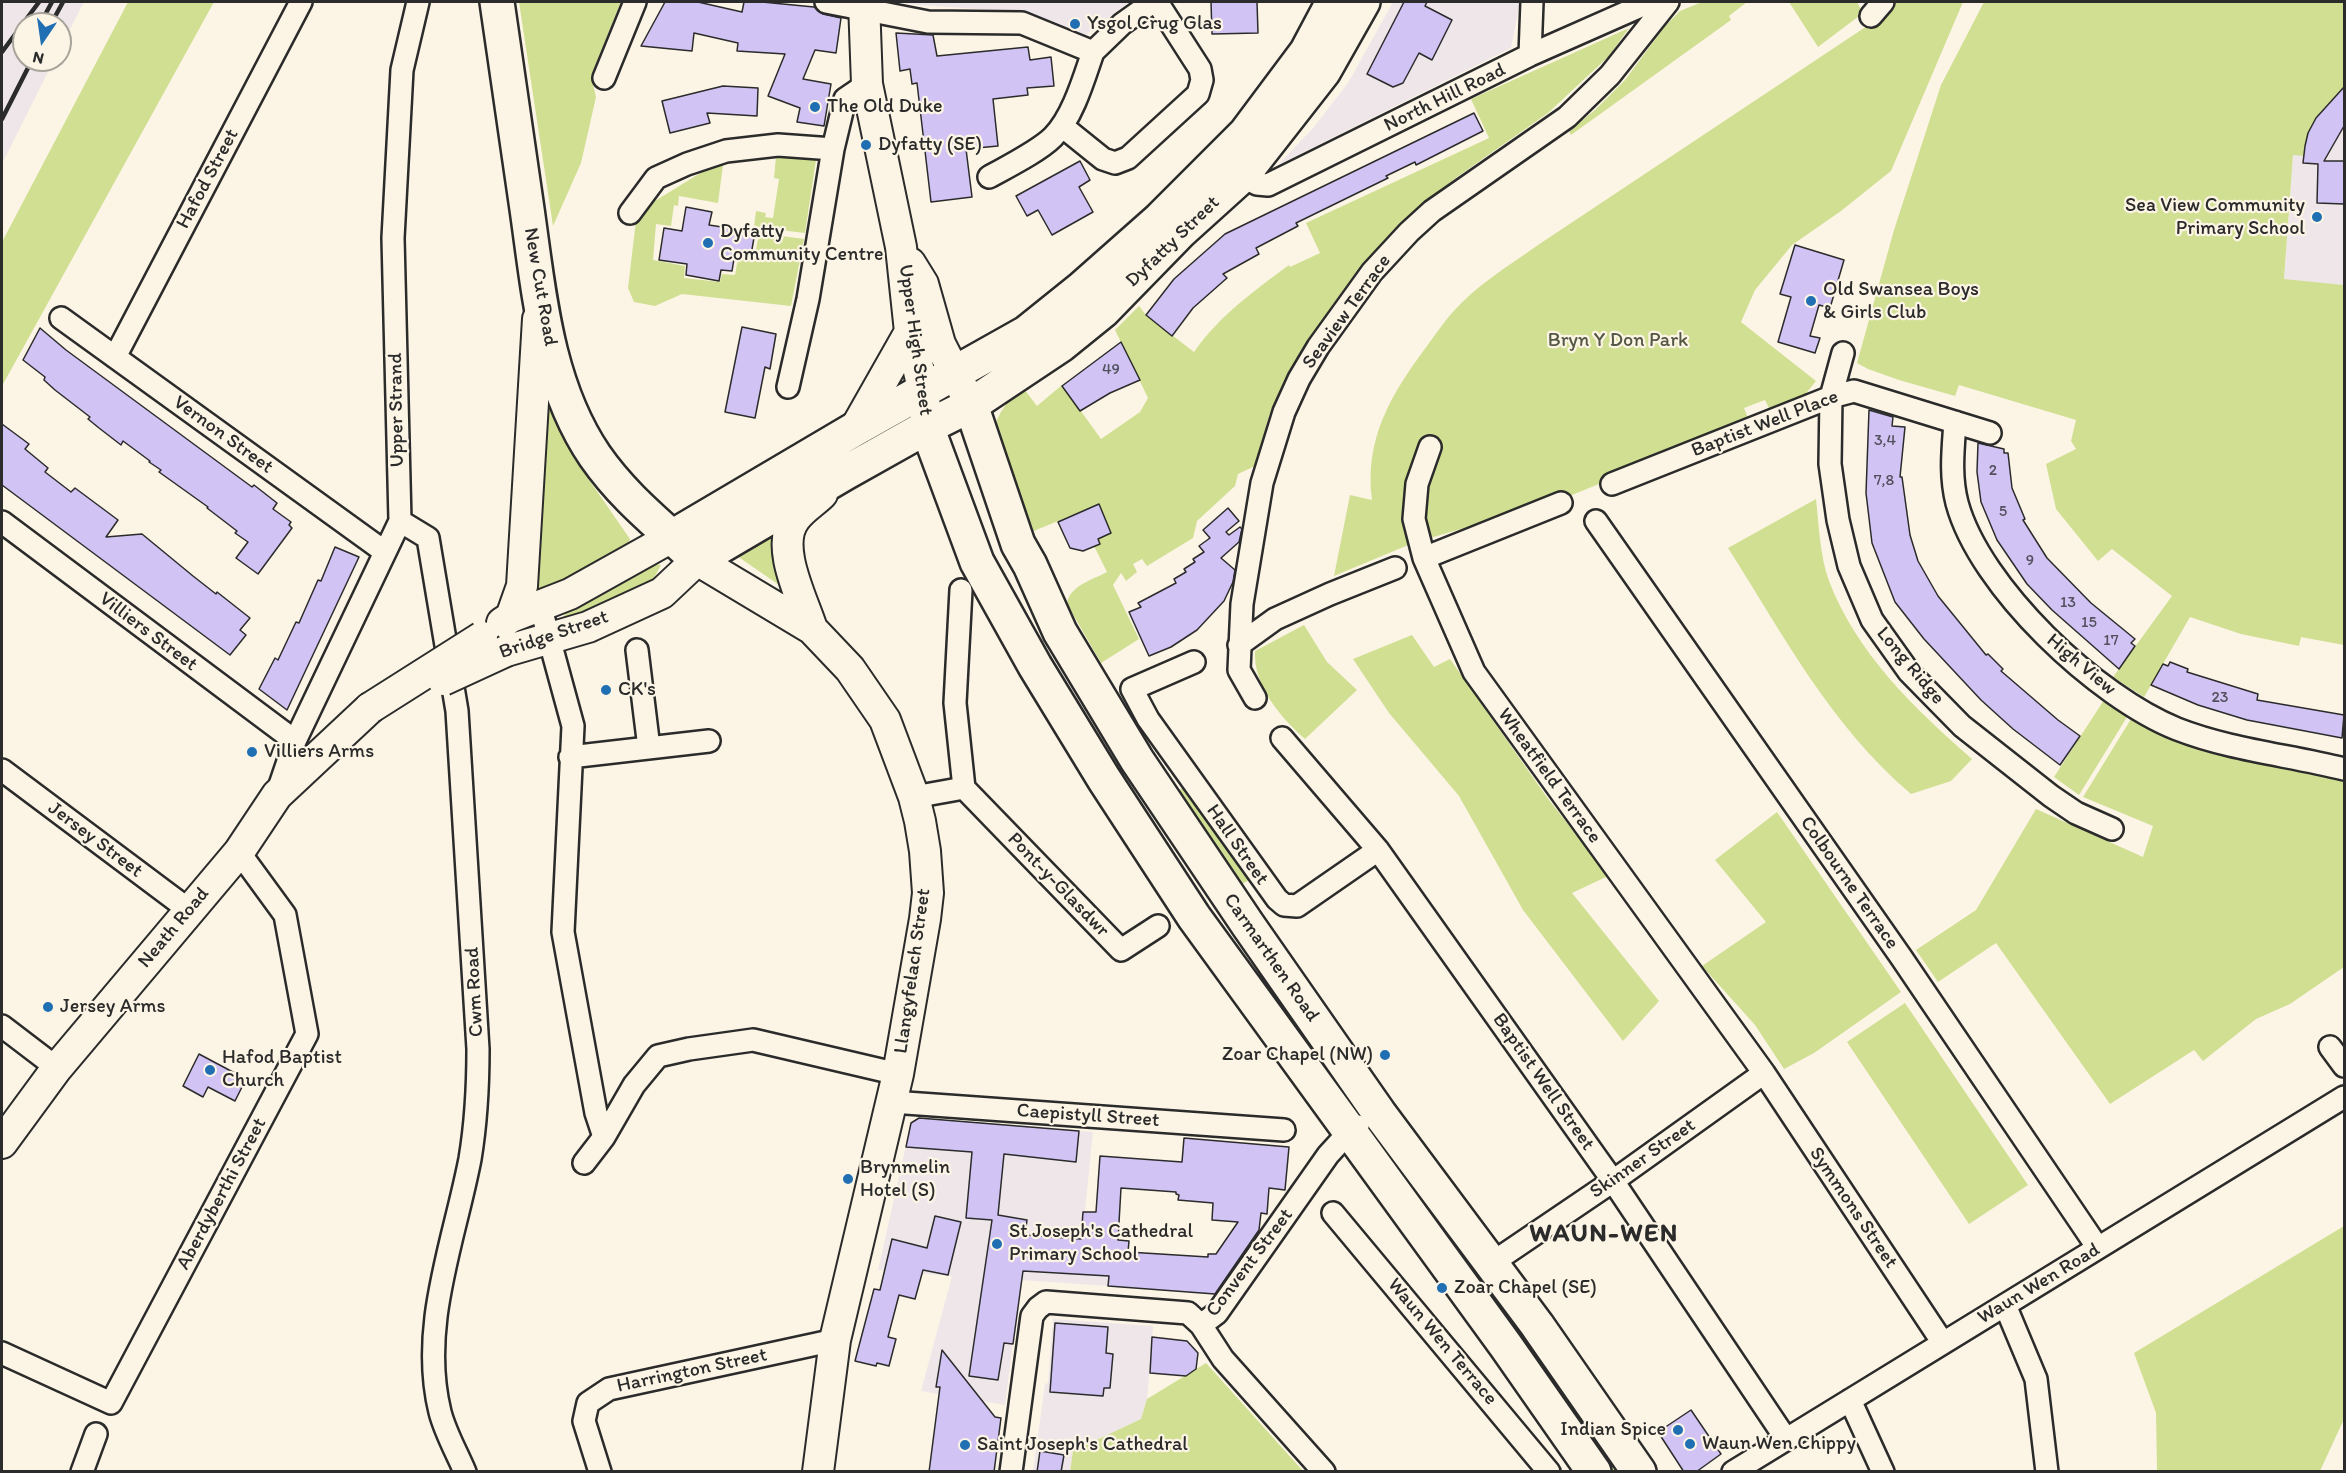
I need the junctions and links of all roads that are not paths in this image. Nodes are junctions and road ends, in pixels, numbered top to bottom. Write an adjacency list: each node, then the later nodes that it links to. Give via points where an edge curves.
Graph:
1 (301, 2): 28 (street, Hafod Street)
2 (418, 2): 42 (street, Upper Strand, via 402,70 393,238)
3 (498, 2): 24 (main road, New Cut Road)
4 (635, 2): 16 (street)
5 (826, 2): 13 (street)
6 (1153, 2): 14 (street)
7 (1157, 2): 18 (street, via 1200,69 1198,94 1128,158 1115,163 1103,159)
8 (1333, 2): 29 (main road, Dyfatty Street, via 1307,51 1245,134 1167,212 1026,333)
9 (1364, 2): 20 (main road, Dyfatty Street, via 1324,71)
10 (1532, 2): 15 (street)
11 (1668, 2): 56 (street, Seaview Terrace, via 1610,75 1567,117 1432,211 1409,232 1372,272 1318,347 1287,404 1267,465 1242,604)
12 (1644, 3): 15 (street, North Hill Road)
13 (863, 5): 14 (street, via 928,22 1022,23); 17 (main road)
14 (1093, 51): 18 (street)
15 (1530, 55): 20 (street, North Hill Road, via 1268,185)
16 (604, 78)
17 (867, 84): 19 (street, via 845,99); 23 (main road)
18 (1062, 126): 21 (street, via 1052,139)
19 (833, 149): 22 (street, via 778,145 726,151 656,178); 30 (street, via 808,299)
20 (1242, 176): 33 (main road, Dyfatty Street, via 1180,232 1103,311 1061,345)
21 (989, 177)
22 (630, 213)
23 (901, 247): 26 (main road, Upper High Street); 29 (main road, Upper High Street, via 923,284 940,344)
24 (539, 302): 45 (main road, New Cut Road, via 566,398 589,446 618,488); 52 (main road, via 522,586)
25 (61, 318): 28 (street, Vernon Street)
26 (910, 333): 31 (main road, Upper High Street); 36 (main road)
27 (1843, 353): 32 (street, Long Ridge)
28 (115, 357): 46 (street, Vernon Street)
29 (957, 374): 31 (main road, Dyfatty Street); 33 (main road)
30 (788, 387)
31 (923, 389): 35 (main road, Upper High Street); 36 (main road, Bridge Street)
32 (1831, 397): 34 (street, Baptist Well Place, via 1854,391); 40 (street, Baptist Well Place); 70 (street, Long Ridge, via 1830,464 1838,520 1849,566 1872,620 1909,672 1962,726 2050,796)
33 (964, 409): 35 (main road, Dyfatty Street); 75 (main road, via 965,445 1014,594 1145,810 1209,905); 83 (main road, Carmarthen Road, via 1018,544 1060,632 1137,760)
34 (1955, 422): 37 (street, Baptist Well Place); 65 (street, High View, via 1951,465 1957,503 1967,530 2013,603 2056,646 2118,697 2177,729 2228,746)
35 (927, 426): 39 (main road, Bridge Street); 75 (main road, Carmarthen Road, via 977,561 1035,666 1188,908)
36 (855, 429): 45 (main road, Bridge Street)
37 (1990, 433)
38 (1430, 447): 47 (street, Wheatfield Terrace, via 1417,484 1414,519)
39 (844, 473): 48 (main road, Bridge Street); 53 (main road, via 794,520 787,545 792,576)
40 (1612, 484)
41 (1561, 503): 47 (street)
42 (400, 521): 46 (street, Upper Strand); 102 (street, Cwm Road, via 428,538 458,711 478,1082 470,1159 435,1315 434,1372 440,1413)
43 (1596, 521): 91 (street, Colbourne Terrace, via 1901,957)
44 (2, 522): 61 (street, Villiers Street)
45 (672, 537): 48 (main road, New Cut Road); 51 (main road, Bridge Street, via 570,594)
46 (385, 552): 61 (street, Upper Strand)
47 (1424, 558): 80 (street, Wheatfield Terrace, via 1474,672)
48 (697, 560): 53 (main road, Llangyfelach Street); 54 (main road, Bridge Street, via 662,593 588,627)
49 (1395, 568): 56 (street, via 1275,619)
50 (961, 590): 67 (street, via 955,703)
51 (540, 605): 52 (main road, Bridge Street); 54 (street)
52 (512, 617): 55 (main road, Bridge Street)
53 (812, 629): 69 (main road, Llangyfelach Street, via 850,669 885,720)
54 (549, 638): 55 (main road, Bridge Street); 64 (street, via 573,726)
55 (494, 644): 68 (main road, Bridge Street, bridge, via 378,709)
56 (1239, 645): 59 (street, Seaview Terrace, via 1239,670)
57 (637, 650): 63 (street)
58 (1194, 662): 71 (street, Hall Street, via 1132,688 1148,719 1284,905 1297,906)
59 (1255, 698)
60 (1282, 738): 71 (street, Baptist Well Street)
61 (295, 741): 68 (street, Upper Strand)
62 (709, 741): 63 (street)
63 (649, 748): 64 (street)
64 (570, 757): 86 (street, via 563,932)
65 (2344, 769)
66 (2, 770): 73 (street, Jersey Street)
67 (964, 788): 69 (street); 74 (street, Pont-y-Glasdwr, via 1121,950)
68 (277, 795): 72 (main road, Neath Road)
69 (914, 798): 81 (main road, Llangyfelach Street, via 921,821 928,893)
70 (2112, 829)
71 (1378, 850): 89 (street, Baptist Well Street)
72 (239, 852): 73 (main road, Neath Road); 97 (street, Aberdyberthi Street, via 285,915 307,1034 111,1403)
73 (189, 910): 79 (main road, Neath Road)
74 (1158, 926)
75 (1251, 994): 85 (main road, Carmarthen Road)
76 (2, 1026): 79 (street)
77 (2330, 1047): 78 (street)
78 (2344, 1066)
79 (57, 1068): 87 (main road, Neath Road)
80 (1764, 1073): 89 (street, Skinner Street); 96 (street, Symmons Street)
81 (895, 1088): 84 (street, Caepistyll Street); 86 (street, Caepistyll Street, via 753,1040 689,1049 658,1056 634,1085); 95 (main road, Llangyfelach Street)
82 (2344, 1097): 91 (street, Waun Wen Road)
83 (1379, 1113): 85 (street, Convent Street); 92 (main road, Carmarthen Road)
84 (1284, 1130)
85 (1349, 1132): 94 (street, Convent Street, via 1328,1155 1217,1313); 108 (main road, Carmarthen Road)
86 (604, 1137): 88 (street, Caepistyll Street)
87 (2, 1143)
88 (584, 1163)
89 (1613, 1181): 92 (street, Skinner Street); 100 (street, Baptist Well Street)
90 (1333, 1213): 107 (street, Waun Wen Terrace)
91 (2098, 1248): 93 (street, Waun Wen Road)
92 (1492, 1263): 109 (main road, Carmarthen Road)
93 (2005, 1305): 96 (street, Waun Wen Road); 112 (street, via 2036,1379)
94 (1202, 1325): 105 (street, Convent Street, via 1188,1313 1046,1302 1038,1308 1032,1316); 106 (street, via 1223,1359)
95 (834, 1340): 103 (street, Harrington Street, via 609,1389 588,1403 584,1421); 104 (main road, Llangyfelach Street)
96 (1943, 1343): 98 (street, Waun Wen Road)
97 (2, 1353)
98 (1850, 1400): 100 (street, Waun Wen Road); 111 (street)
99 (96, 1434): 101 (street)
100 (1786, 1439): 110 (street, Waun Wen Road)
101 (82, 1472)
102 (465, 1472)
103 (600, 1472)
104 (818, 1472)
105 (1011, 1472)
106 (1324, 1472)
107 (1549, 1472)
108 (1594, 1472)
109 (1639, 1472)
110 (1733, 1472)
111 (1883, 1472)
112 (2048, 1472)

